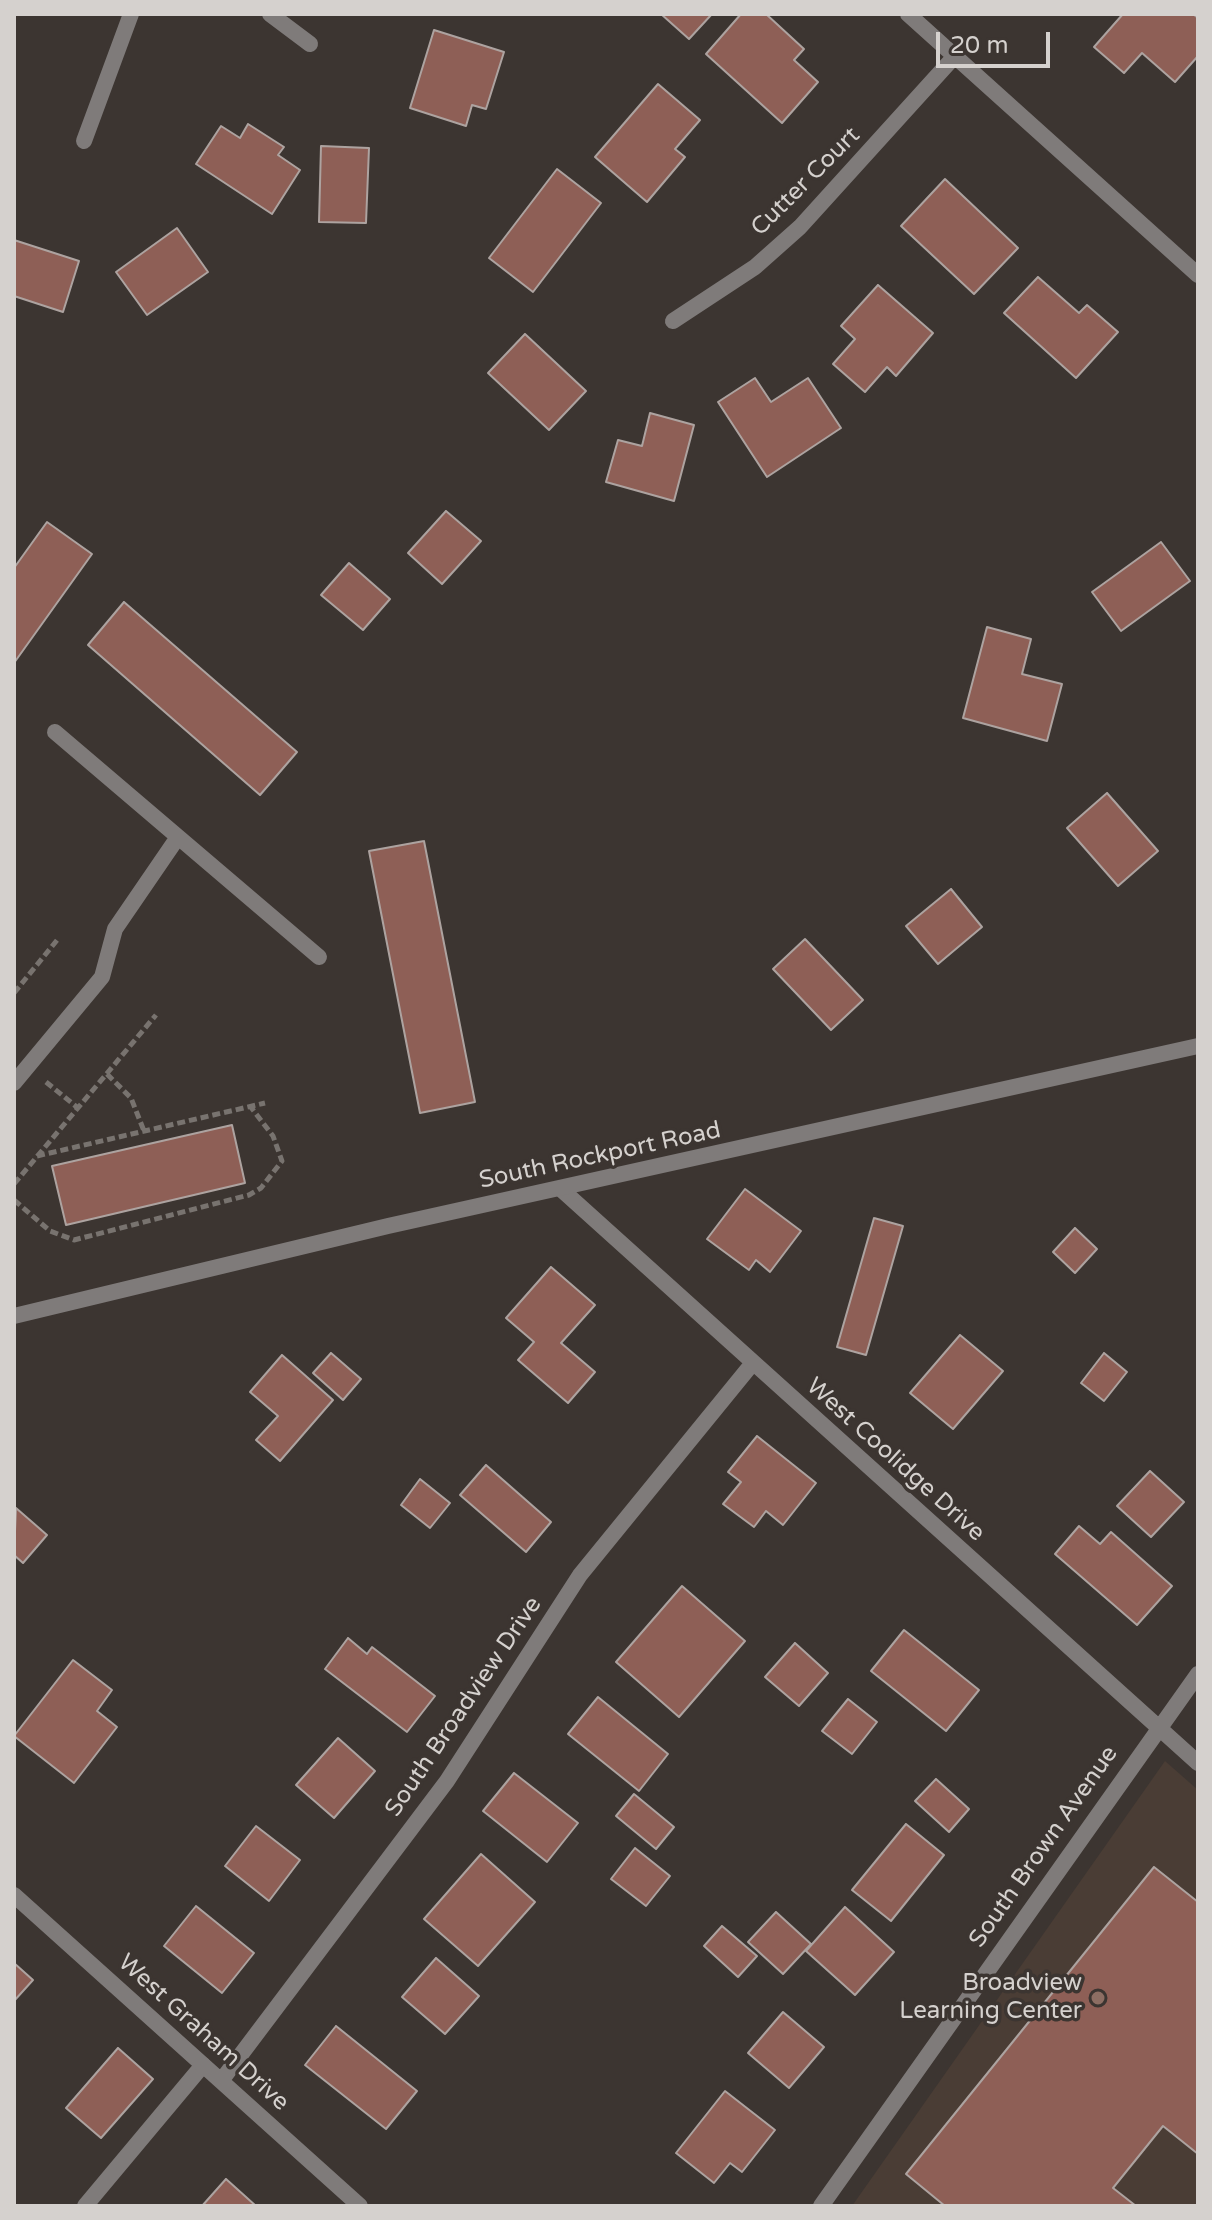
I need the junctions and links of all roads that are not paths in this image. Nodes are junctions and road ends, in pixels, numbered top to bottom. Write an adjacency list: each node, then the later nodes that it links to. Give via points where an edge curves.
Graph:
1 (131, 14): 6 (street)
2 (270, 14): 4 (street)
3 (908, 14): 5 (street)
4 (310, 44)
5 (955, 56): 7 (street); 8 (street, Cutter Court, via 800,227 755,267)
6 (84, 141)
7 (1198, 275)
8 (673, 321)
9 (55, 732): 10 (street)
10 (178, 837): 11 (street); 13 (street, via 115,929 102,977)
11 (319, 957)
12 (1198, 1046): 14 (street, South Rockport Road)
13 (14, 1083)
14 (562, 1190): 15 (street, South Rockport Road); 16 (street, West Coolidge Drive)
15 (14, 1316)
16 (752, 1364): 18 (street, West Coolidge Drive); 22 (street, South Broadview Drive, via 580,1575 447,1781)
17 (1198, 1674): 18 (street, South Brown Avenue)
18 (1158, 1727): 19 (street, West Coolidge Drive); 25 (street, South Brown Avenue)
19 (1198, 1763)
20 (14, 1895): 21 (street, West Graham Drive)
21 (203, 2065): 22 (street, West Graham Drive); 23 (street)
22 (221, 2081): 24 (street, West Graham Drive)
23 (85, 2206)
24 (360, 2206)
25 (821, 2206)

